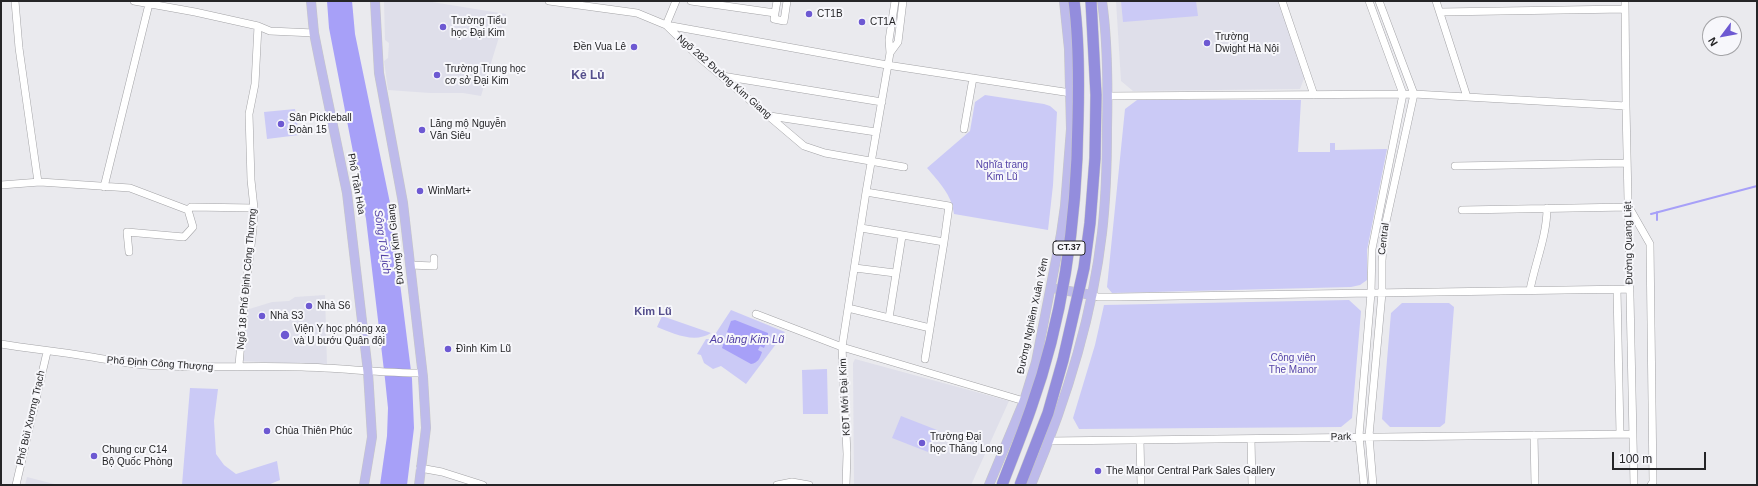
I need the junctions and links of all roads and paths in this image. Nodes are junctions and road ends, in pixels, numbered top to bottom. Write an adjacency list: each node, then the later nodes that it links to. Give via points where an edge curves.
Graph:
1 (15, 1): 50 (street)
2 (134, 1): 21 (street)
3 (311, 1): 28 (main road, Phố Trần Hòa)
4 (375, 1): 64 (main road, Đường Kim Giang, via 379,73 403,203)
5 (549, 1): 22 (street, Ngõ 282 Đường Kim Giang)
6 (676, 1): 26 (street)
7 (691, 1): 25 (street)
8 (777, 1): 25 (street)
9 (787, 1): 25 (street, via 784,21 774,19)
10 (895, 1): 29 (street)
11 (904, 1): 30 (street)
12 (1064, 1): 35 (main road, Đường Nghiêm Xuân Yêm)
13 (1074, 1): 103 (highway, CT.37, bridge, via 1079,94 1078,158 1067,265 1036,393)
14 (1091, 1): 104 (highway, CT.37, bridge, via 1096,95 1095,150 1086,253 1075,313 1048,413)
15 (1102, 1): 39 (main road, via 1106,28)
16 (1282, 1): 38 (street)
17 (1368, 1): 36 (street)
18 (1379, 1): 37 (street)
19 (1436, 1): 24 (street)
20 (1625, 1): 23 (street, Đường Quang Liệt)
21 (149, 4): 27 (street); 52 (street)
22 (594, 5): 26 (street, Ngõ 282 Đường Kim Giang, via 637,14)
23 (1625, 9): 24 (street); 42 (street, Đường Quang Liệt)
24 (1440, 12): 40 (street)
25 (775, 13)
26 (666, 25): 32 (street); 33 (street, Ngõ 282 Đường Kim Giang, via 698,57)
27 (258, 26): 28 (street, via 270,31); 55 (street, Ngõ 18 Phố Định Công Thượng, via 255,84 249,114)
28 (314, 33): 83 (main road, Phố Trần Hòa, via 347,193)
29 (889, 40): 30 (street); 31 (street)
30 (898, 42): 31 (street)
31 (890, 53): 32 (street, KĐT Mới Đại Kim)
32 (887, 65): 34 (street); 41 (street, KĐT Mới Đại Kim)
33 (722, 76): 41 (street); 43 (street, Ngõ 282 Đường Kim Giang)
34 (973, 78): 35 (street); 44 (street)
35 (1071, 93): 67 (main road, Đường Nghiêm Xuân Yêm, via 1065,206)
36 (1404, 94): 37 (street); 38 (street); 71 (street, Central, via 1372,249)
37 (1414, 94): 40 (street); 72 (street, Central, via 1384,231)
38 (1314, 95): 39 (street)
39 (1108, 96): 73 (main road, via 1102,233)
40 (1467, 97): 42 (street)
41 (882, 102): 45 (street, KĐT Mới Đại Kim)
42 (1626, 106): 47 (street, Đường Quang Liệt)
43 (768, 116): 45 (street); 46 (street, Ngõ 282 Đường Kim Giang, via 812,150)
44 (964, 129)
45 (876, 132): 46 (street, KĐT Mới Đại Kim)
46 (871, 162): 49 (street, Ngõ 282 Đường Kim Giang); 53 (street, KĐT Mới Đại Kim)
47 (1628, 163): 48 (street); 54 (street, Đường Quang Liệt)
48 (1455, 166)
49 (904, 167)
50 (38, 182): 51 (street); 52 (street)
51 (1, 185)
52 (104, 187): 57 (street, via 130,188)
53 (866, 192): 59 (street, KĐT Mới Đại Kim); 61 (street, via 949,206)
54 (1629, 207): 56 (street); 70 (street, Đường Quang Liệt); 112 (street, via 1650,244 1653,482)
55 (254, 208): 57 (street, via 191,207); 82 (street, Ngõ 18 Phố Định Công Thượng)
56 (1547, 208): 58 (street); 68 (street, via 1546,229)
57 (188, 210): 62 (street, via 193,227 185,236 127,232)
58 (1462, 210)
59 (860, 228): 60 (street); 65 (street, KĐT Mới Đại Kim)
60 (902, 236): 61 (street); 66 (street)
61 (944, 242): 77 (street)
62 (129, 252)
63 (434, 258): 64 (street, via 434,266)
64 (410, 265): 84 (main road, Đường Kim Giang)
65 (854, 268): 66 (street); 74 (street, KĐT Mới Đại Kim)
66 (895, 273): 76 (street)
67 (1052, 288): 73 (main road); 85 (main road, Đường Nghiêm Xuân Yêm, via 1038,355)
68 (1530, 290): 69 (street); 72 (street)
69 (1617, 290): 70 (street); 86 (street)
70 (1630, 290): 87 (street, Đường Quang Liệt)
71 (1371, 293): 72 (street); 73 (street, via 1098,297); 89 (street, Central)
72 (1382, 293): 90 (street, Central)
73 (1092, 295): 93 (main road, via 1079,352)
74 (848, 308): 76 (street); 79 (street, KĐT Mới Đại Kim)
75 (756, 314): 79 (street)
76 (889, 318): 77 (street)
77 (930, 328): 81 (street)
78 (1, 344): 80 (street, Phố Định Công Thượng)
79 (842, 347): 85 (street); 101 (street, KĐT Mới Đại Kim, via 847,446)
80 (47, 352): 82 (street, Phố Định Công Thượng, via 143,365 223,368); 95 (street, Phố Bùi Xương Trạch)
81 (925, 360)
82 (240, 366): 83 (street, Phố Định Công Thượng, via 309,367)
83 (373, 372): 84 (street, Phố Định Công Thượng); 96 (main road, Phố Trần Hòa, via 372,437)
84 (419, 373): 94 (main road, Đường Kim Giang, via 426,428)
85 (1024, 401): 102 (main road, Đường Nghiêm Xuân Yêm)
86 (1620, 434): 87 (street, Park); 88 (street, Park)
87 (1633, 434): 111 (street, Đường Quang Liệt)
88 (1534, 435): 90 (street, Park); 110 (street)
89 (1359, 436): 90 (street, Park); 91 (street, Park); 108 (street, Central)
90 (1369, 436): 109 (street, Central)
91 (1251, 439): 92 (street, Park); 107 (street)
92 (1140, 440): 93 (street, Park); 106 (street)
93 (1050, 441): 105 (main road)
94 (420, 468): 97 (main road, Đường Kim Giang); 98 (street)
95 (16, 485)
96 (364, 485)
97 (419, 485)
98 (483, 485)
99 (777, 485): 100 (street, via 792,482)
100 (809, 485)
101 (846, 485)
102 (989, 485)
103 (1002, 485)
104 (1020, 485)
105 (1031, 485)
106 (1141, 485)
107 (1252, 485)
108 (1364, 485)
109 (1373, 485)
110 (1535, 485)
111 (1634, 485)
112 (1651, 485)

